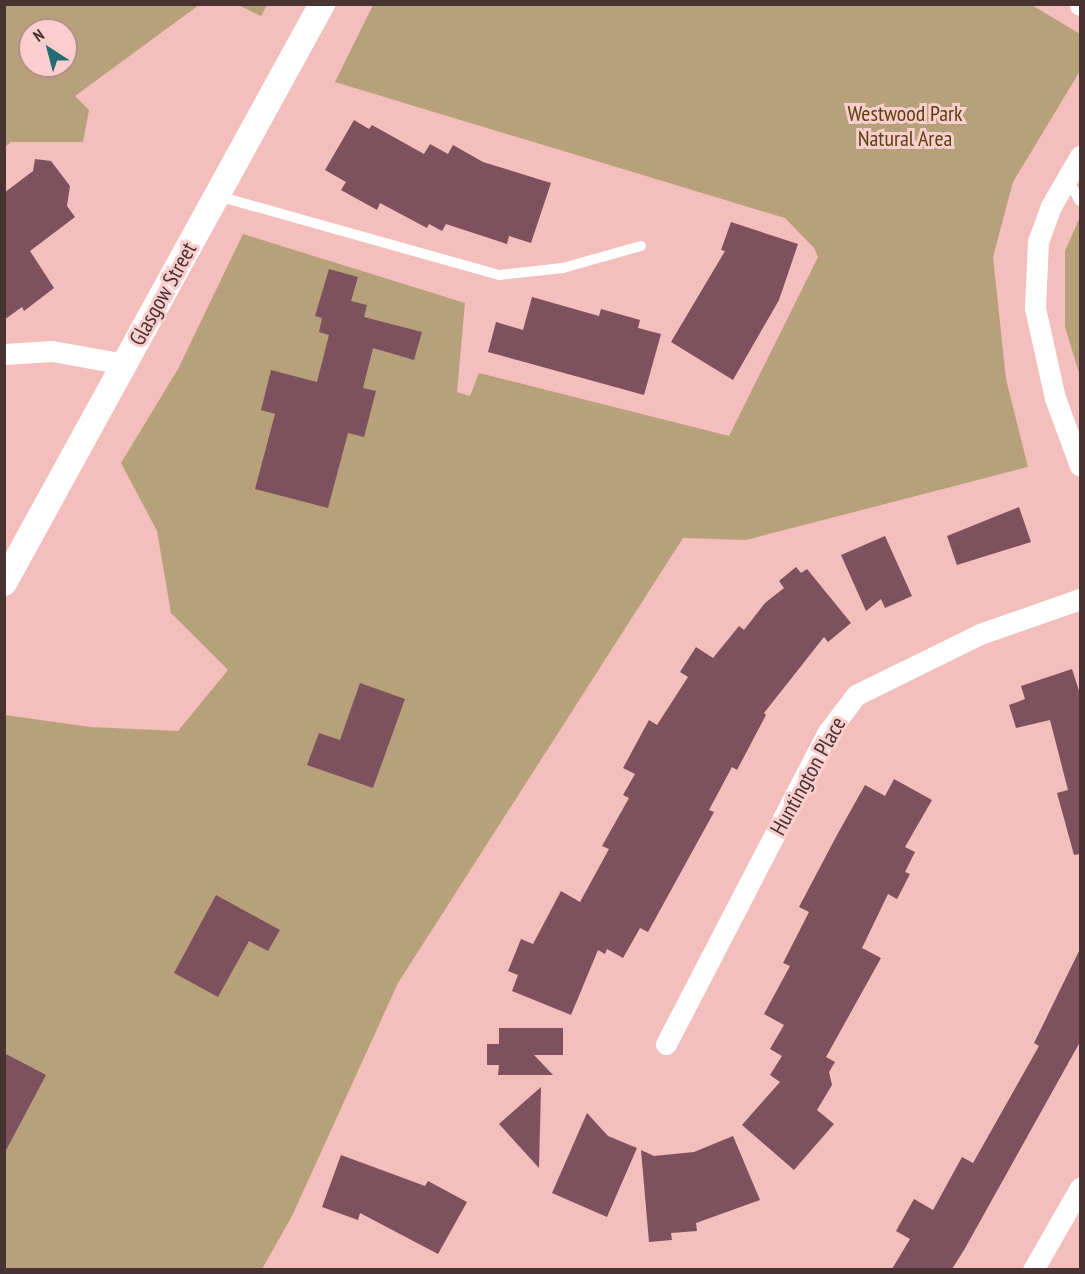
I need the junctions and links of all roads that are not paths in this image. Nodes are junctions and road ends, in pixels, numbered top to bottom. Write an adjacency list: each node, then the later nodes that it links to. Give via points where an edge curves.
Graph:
1 (322, 4): 4 (street, Glasgow Street)
2 (1080, 156): 3 (street)
3 (1067, 178): 5 (lane); 9 (street, via 1038,241 1035,308 1055,398)
4 (218, 196): 6 (lane, via 499,275 563,268); 8 (street, Glasgow Street)
5 (1080, 201)
6 (641, 246)
7 (4, 354): 8 (street, via 52,351)
8 (123, 364): 10 (street, Glasgow Street)
9 (1080, 466)
10 (4, 583)
11 (1080, 599): 12 (street, Huntington Place, via 980,634 856,695 828,732)
12 (666, 1044)
13 (1080, 1188): 14 (street)
14 (1034, 1269)

